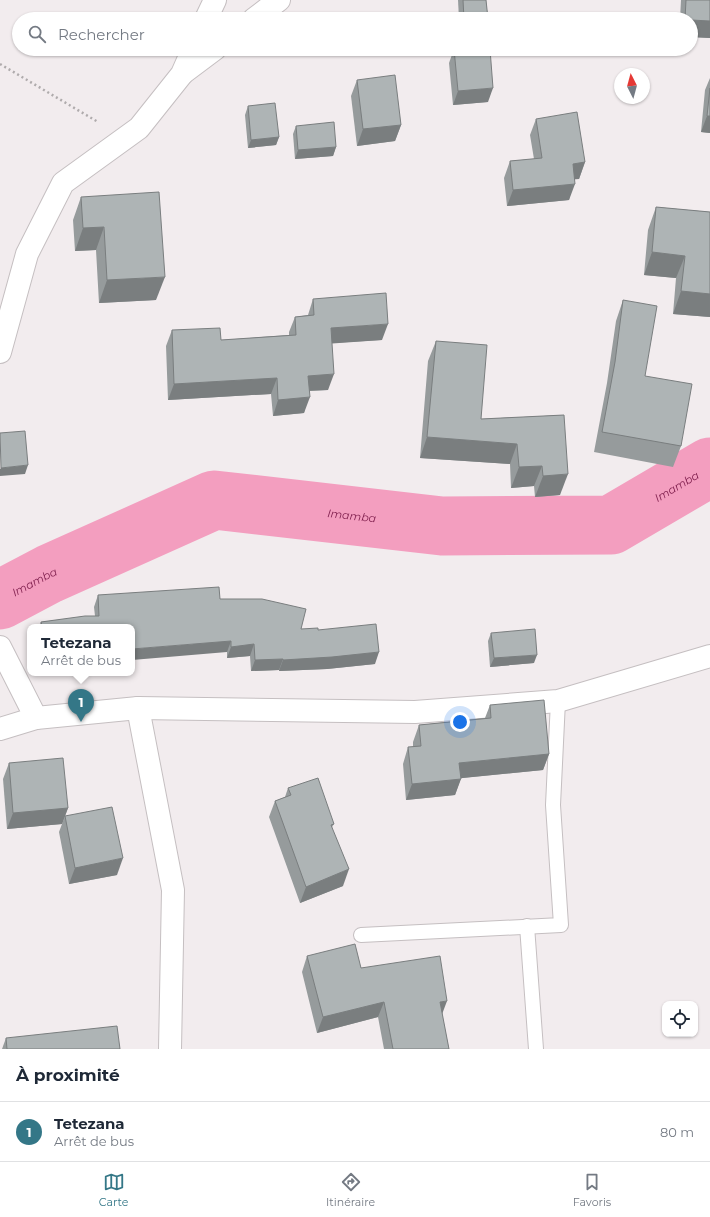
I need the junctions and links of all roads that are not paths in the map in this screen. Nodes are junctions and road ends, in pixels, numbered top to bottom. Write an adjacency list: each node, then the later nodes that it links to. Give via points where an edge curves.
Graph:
1 (215, 0): 3 (street)
2 (279, 0): 4 (street)
3 (209, 12)
4 (263, 12)
5 (190, 56): 7 (street)
6 (206, 56): 7 (street)
7 (182, 74): 8 (street, via 139,128 63,183 27,254)
8 (0, 352)
9 (0, 647): 13 (street)
10 (710, 656): 11 (street)
11 (558, 701): 12 (street, via 415,712); 15 (lane, via 553,805 561,925)
12 (138, 708): 13 (street); 17 (street, via 173,890)
13 (36, 718): 14 (street)
14 (0, 729)
15 (527, 926): 16 (lane); 18 (lane)
16 (361, 935)
17 (170, 1049)
18 (536, 1049)

